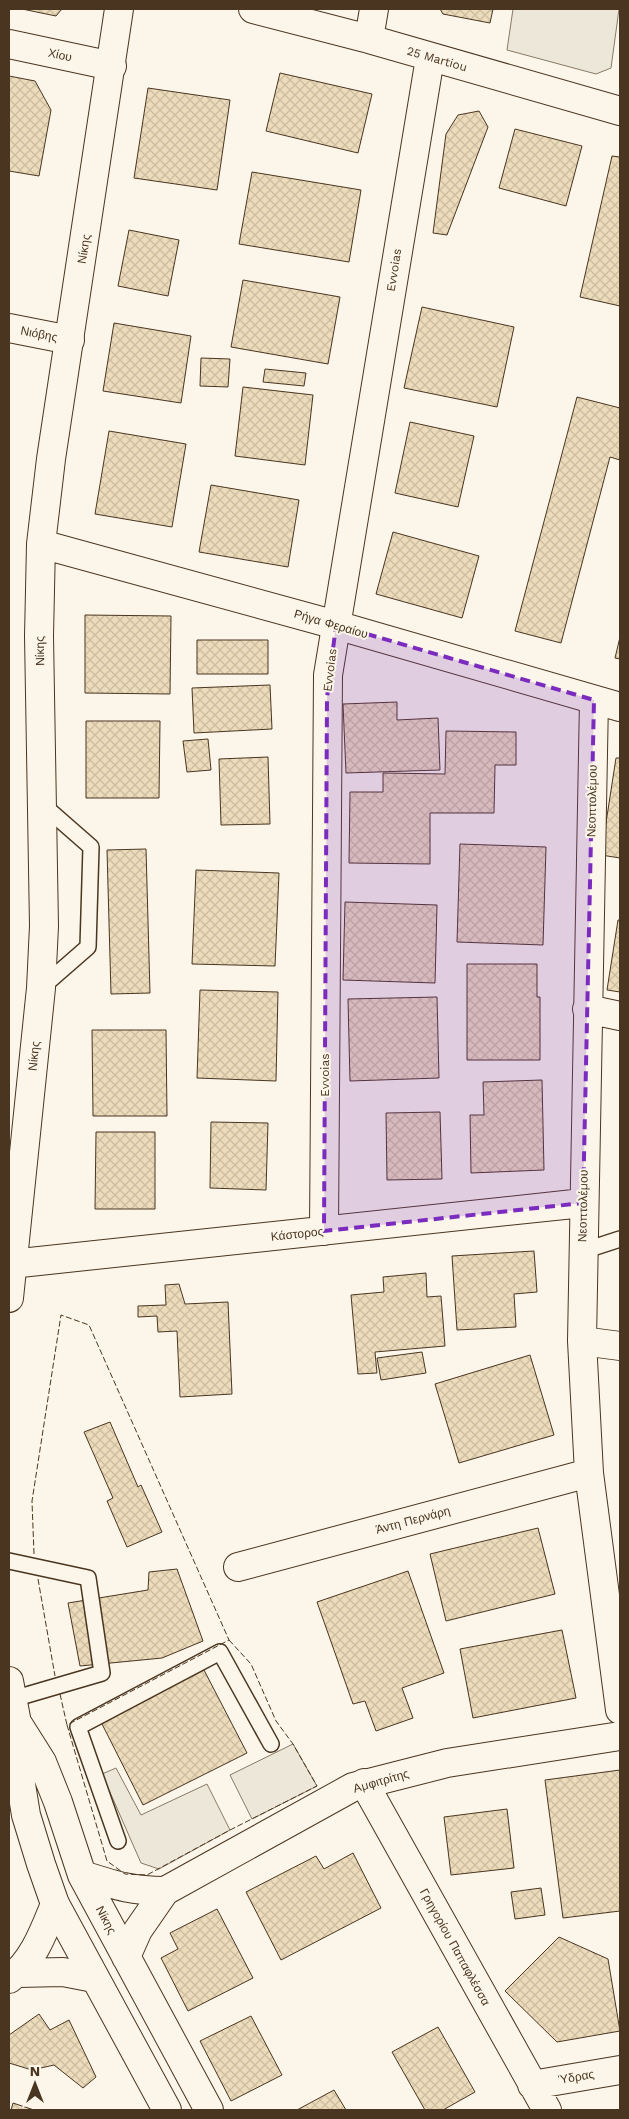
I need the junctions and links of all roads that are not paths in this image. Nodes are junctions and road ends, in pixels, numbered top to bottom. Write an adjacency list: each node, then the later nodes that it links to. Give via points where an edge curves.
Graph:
1 (119, 9): 7 (street, Νίκης)
2 (253, 9): 4 (street, 25 Martiou)
3 (374, 9): 4 (street)
4 (370, 39): 6 (street, 25 Martiou)
5 (9, 44): 7 (street, Χίου)
6 (430, 58): 8 (street, 25 Martiou); 12 (street, Evvoias)
7 (112, 66): 10 (street, Νίκης)
8 (620, 111)
9 (9, 328): 10 (street, Νιόβης)
10 (70, 340): 11 (street, Νίκης)
11 (41, 544): 12 (street, Ρήγα Φεραίου); 15 (street, Νίκης, via 39,636)
12 (336, 625): 13 (street, Ρήγα Φεραίου); 20 (street, Evvoias, via 327,698)
13 (594, 700): 14 (street, Ρήγα Φεραίου); 17 (street, Νεοπτολέμου)
14 (620, 707)
15 (43, 805): 16 (street, Νίκης); 16 (lane, via 91,847 88,947)
16 (41, 988): 23 (street, Νίκης)
17 (587, 1009): 18 (street); 19 (street, Νεοπτολέμου)
18 (620, 1016)
19 (583, 1203): 20 (street, Κάστορος); 22 (street, Νεοπτολέμου)
20 (324, 1231): 23 (street, Κάστορος)
21 (620, 1240): 22 (lane)
22 (583, 1251): 25 (street, Νεοπτολέμου)
23 (11, 1264): 24 (street, Νίκης)
24 (9, 1298)
25 (582, 1341): 26 (street); 27 (street, Νεοπτολέμου)
26 (620, 1346)
27 (589, 1473): 29 (street, Άντη Περνάρη); 31 (street, Νεοπτολέμου)
28 (9, 1561): 30 (lane, via 88,1578 102,1674)
29 (238, 1567)
30 (13, 1701): 36 (street, Νίκης, via 58,1802); 38 (street, via 26,1816)
31 (620, 1710)
32 (620, 1736): 34 (street, Αμφιτρίτης, via 447,1764)
33 (271, 1744): 35 (lane, via 220,1652 78,1727)
34 (364, 1784): 37 (street, Αμφιτρίτης, via 353,1787); 43 (street, Γρηγορίου Παπαφλέσσα)
35 (118, 1841)
36 (82, 1874): 37 (street, Αμφιτρίτης, via 137,1891); 39 (street, Νίκης)
37 (165, 1891): 39 (street, Αμφιτρίτης, via 138,1930)
38 (55, 1904): 40 (street, via 38,1943); 41 (street)
39 (126, 1958): 45 (street, Νίκης)
40 (13, 1976): 41 (street, via 63,1972)
41 (94, 1978): 44 (street)
42 (620, 2070): 43 (street, Ύδρας)
43 (532, 2085): 46 (street, Γρηγορίου Παπαφλέσσα)
44 (167, 2110)
45 (209, 2110)
46 (547, 2110)

